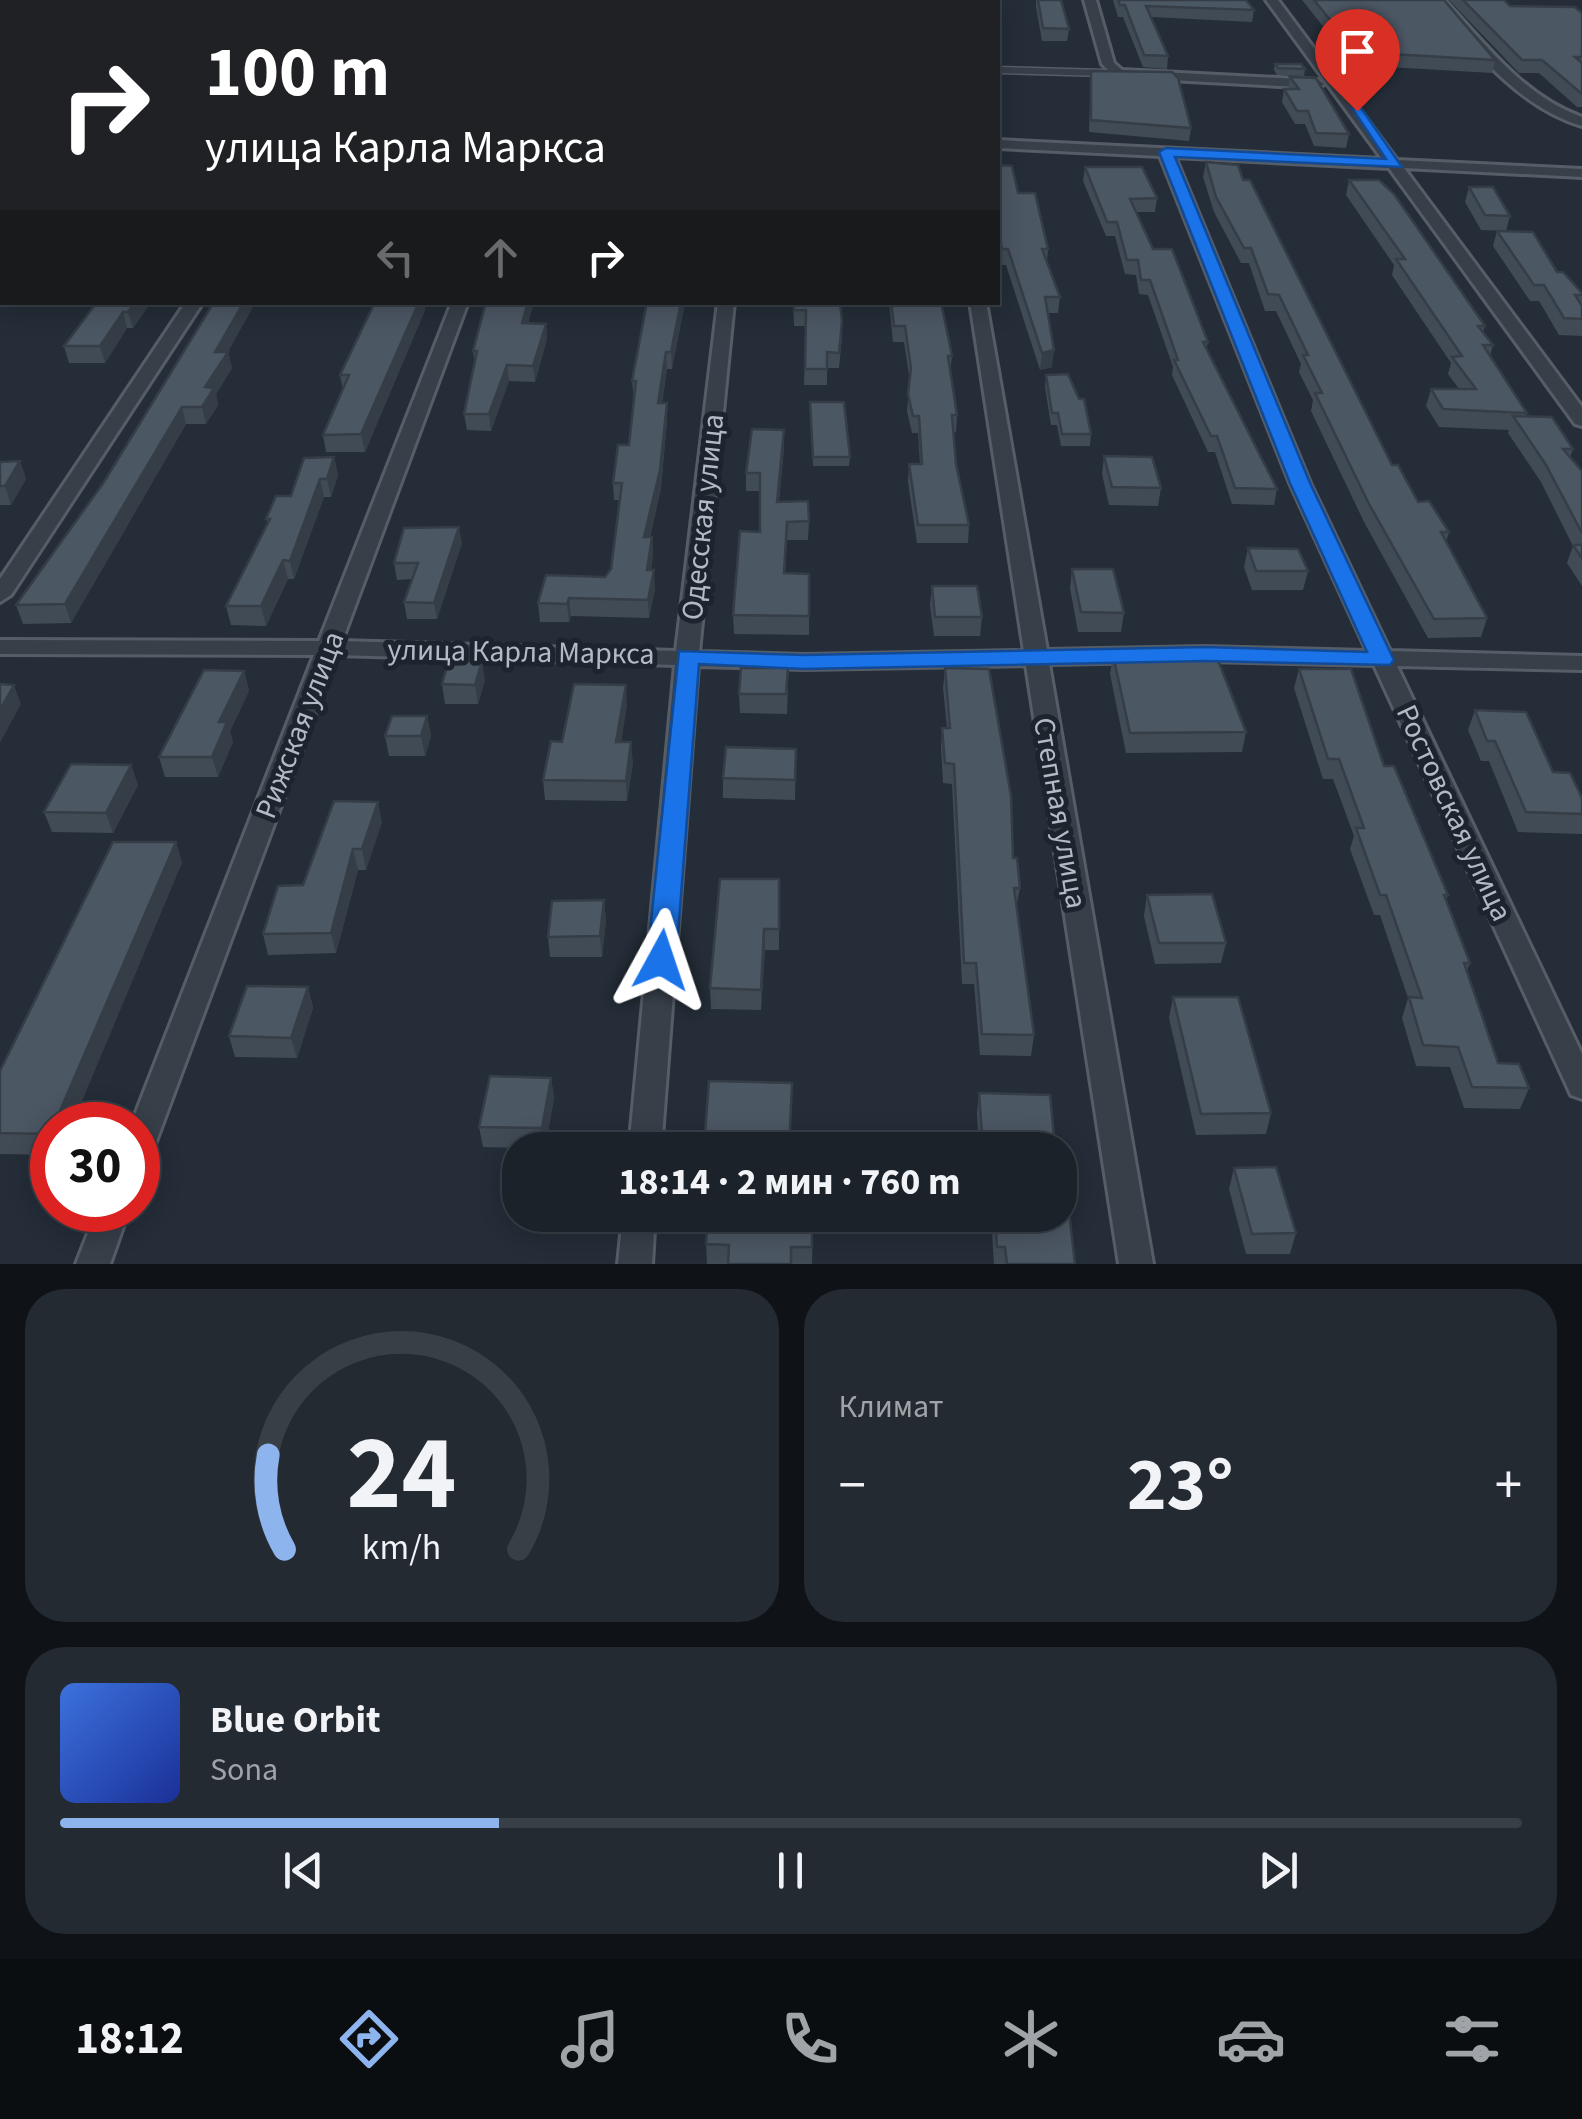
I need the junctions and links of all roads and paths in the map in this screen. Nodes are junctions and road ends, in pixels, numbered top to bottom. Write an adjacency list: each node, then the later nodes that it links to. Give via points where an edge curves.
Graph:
1 (1090, 0): 5 (street, via 1108,64)
2 (1272, 0): 6 (street)
3 (1438, 0): 7 (street, via 1500,68 1558,116)
4 (1000, 70): 5 (lane)
5 (1119, 74): 6 (street)
6 (1337, 85): 10 (street)
7 (1582, 122)
8 (1000, 144): 9 (street)
9 (1166, 152): 10 (street); 22 (street, Ростовская улица, via 1300,483)
10 (1397, 164): 11 (street); 16 (street)
11 (1582, 174)
12 (194, 305): 17 (street)
13 (459, 305): 19 (street, Рижская улица)
14 (726, 305): 20 (street, Одесская улица)
15 (978, 305): 21 (street, Степная улица)
16 (1582, 420)
17 (0, 595)
18 (0, 647): 19 (street, улица Карла Маркса)
19 (329, 648): 20 (street, улица Карла Маркса); 25 (street, Рижская улица)
20 (688, 656): 21 (street, улица Карла Маркса); 26 (street, Одесская улица)
21 (1034, 660): 22 (street, улица Карла Маркса, via 1206,654); 31 (street, Степная улица)
22 (1382, 660): 23 (street, улица Карла Маркса); 24 (street, Ростовская улица)
23 (1582, 662)
24 (1582, 1086)
25 (155, 1102)
26 (647, 1132)
27 (104, 1232): 29 (street)
28 (638, 1232): 30 (street)
29 (92, 1264)
30 (635, 1264)
31 (1136, 1264)

